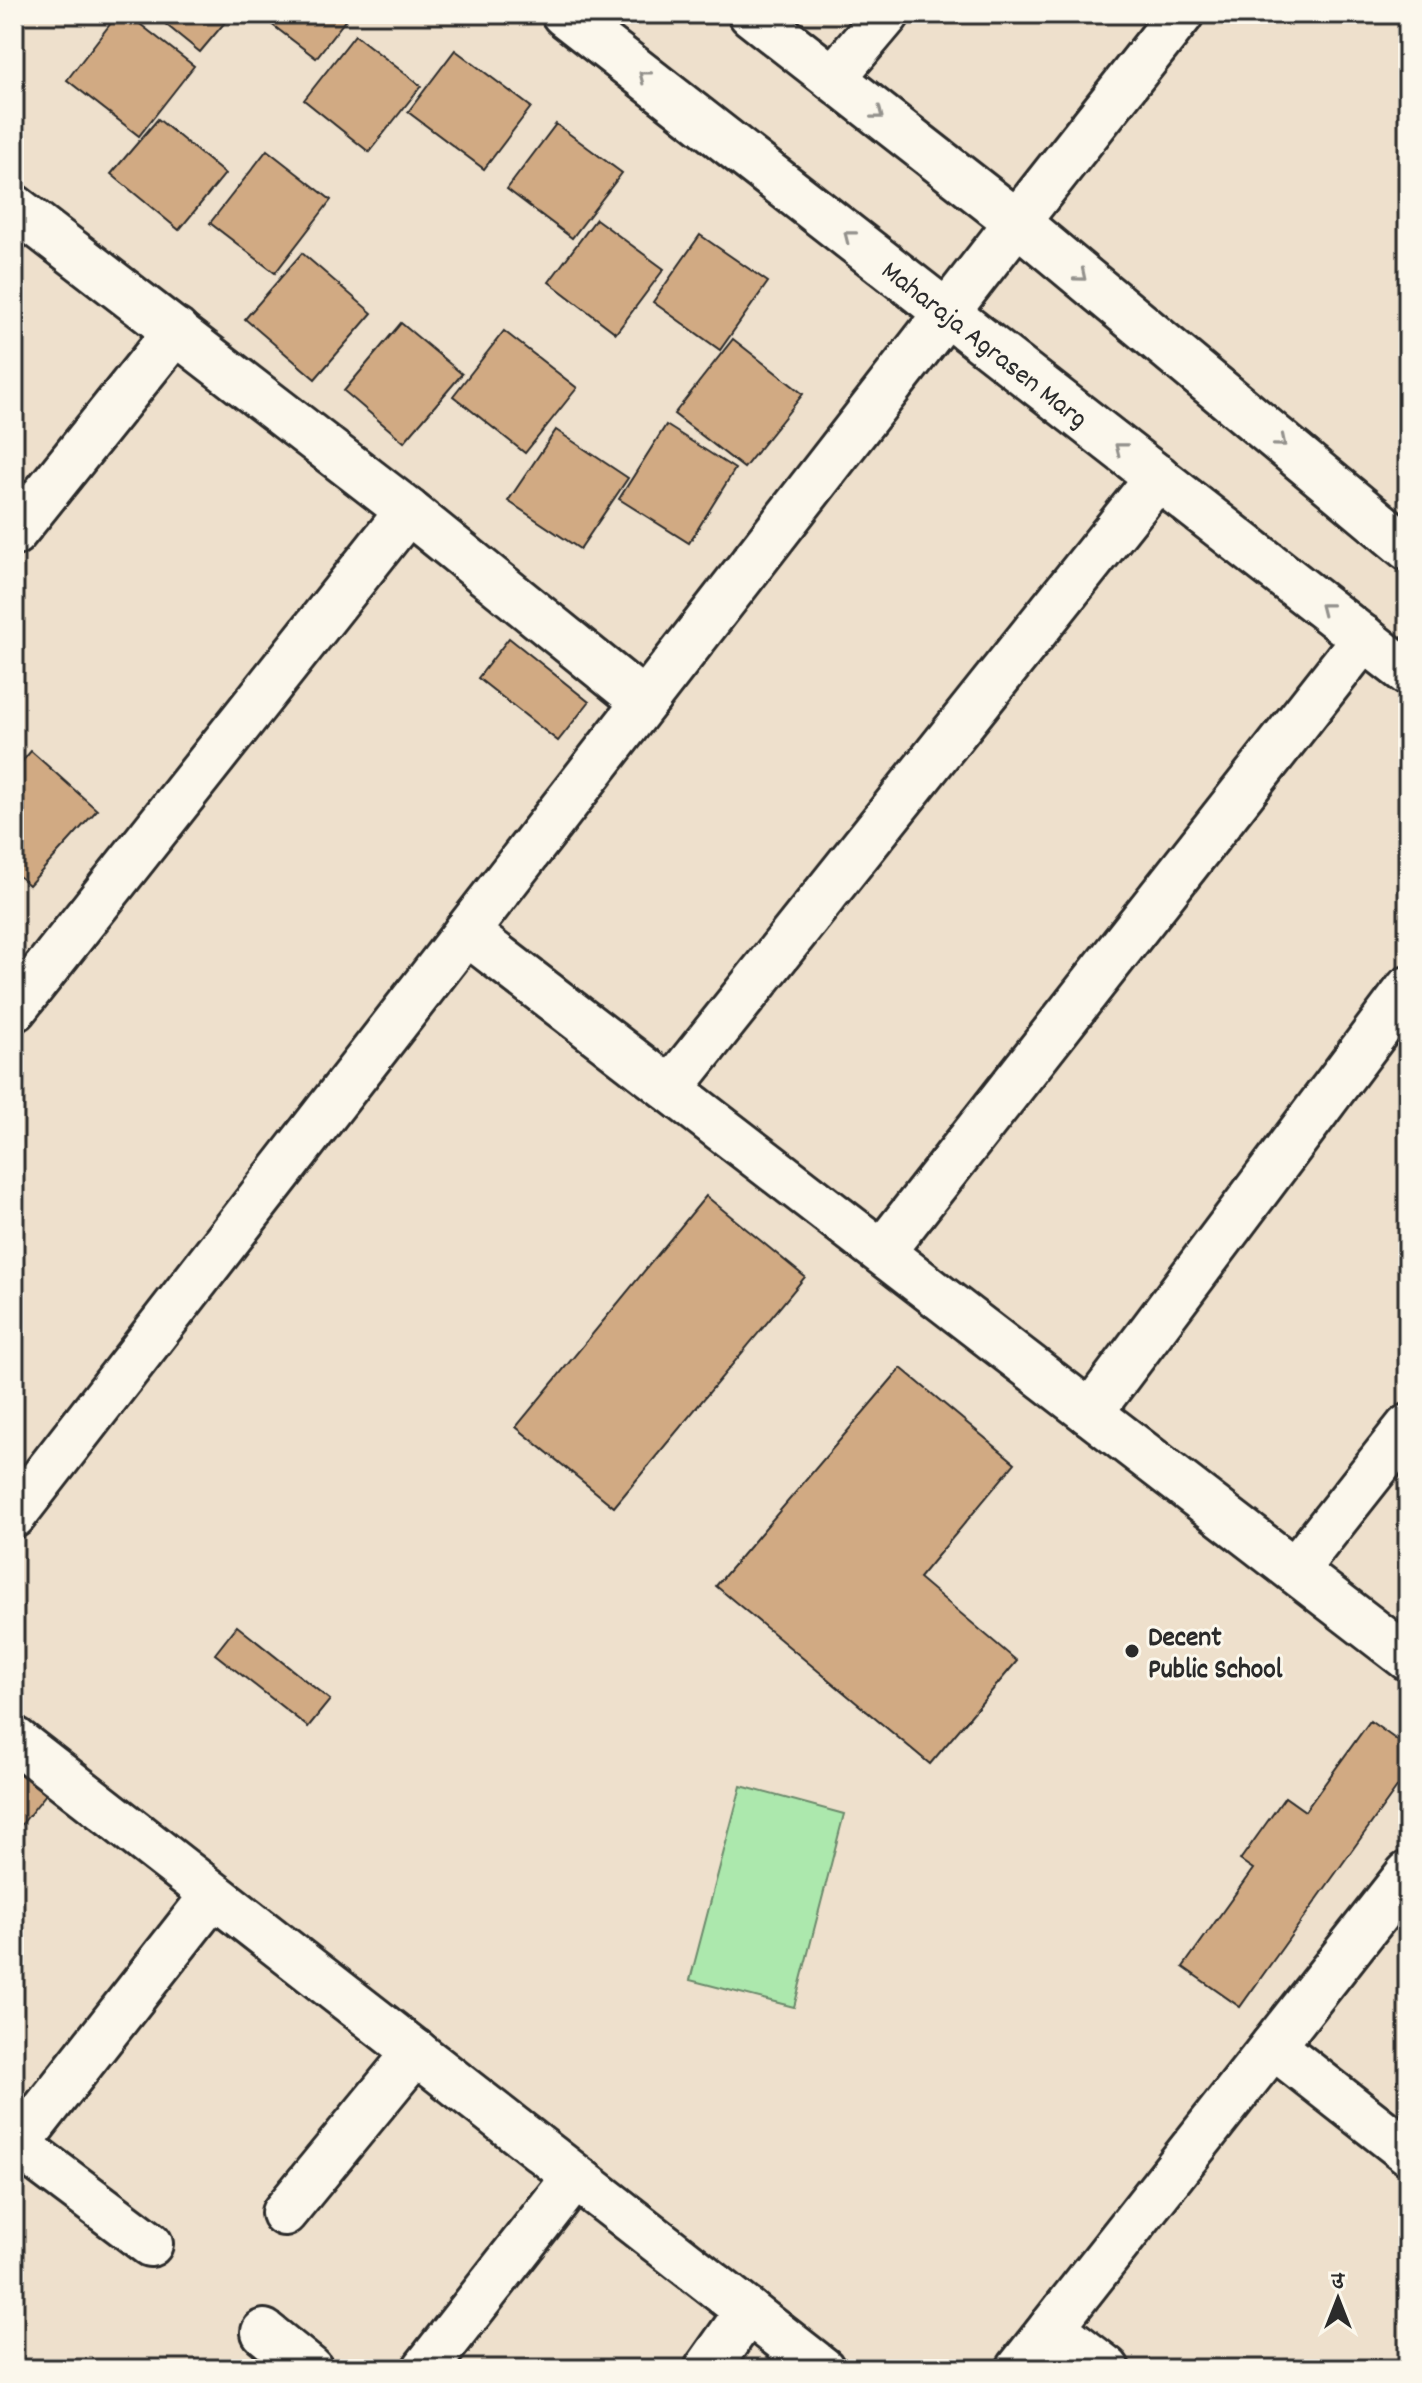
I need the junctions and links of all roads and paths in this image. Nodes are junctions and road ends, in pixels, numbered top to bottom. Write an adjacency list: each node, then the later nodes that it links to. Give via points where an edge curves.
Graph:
1 (564, 14): 8 (street, Maharaja Agrasen Marg, one-way to 1)
2 (751, 14): 5 (street)
3 (887, 14): 5 (street)
4 (1181, 14): 7 (street)
5 (833, 78): 7 (street, one-way to 7)
6 (14, 207): 9 (street)
7 (1017, 222): 8 (street); 13 (street, one-way to 13)
8 (947, 313): 10 (street, Maharaja Agrasen Marg, one-way to 8); 16 (street)
9 (176, 331): 11 (street); 12 (street)
10 (1158, 477): 14 (street, Maharaja Agrasen Marg, one-way to 10); 20 (street)
11 (408, 511): 16 (street, via 644,702); 19 (street)
12 (14, 533)
13 (1408, 548)
14 (1364, 638): 15 (street, Maharaja Agrasen Marg); 21 (street)
15 (1408, 673)
16 (649, 697): 17 (street)
17 (466, 932): 20 (street); 24 (street)
18 (1408, 989): 22 (street)
19 (14, 1009)
20 (670, 1089): 21 (street)
21 (882, 1252): 22 (street)
22 (1090, 1413): 25 (street)
23 (1408, 1427): 25 (street)
24 (14, 1515)
25 (1295, 1570): 26 (street)
26 (1408, 1658)
27 (14, 1739): 29 (street)
28 (1408, 1874): 30 (street)
29 (213, 1895): 31 (street); 32 (street)
30 (1273, 2046): 33 (street); 38 (street)
31 (416, 2052): 34 (street); 35 (street)
32 (16, 2146): 36 (street)
33 (1408, 2152)
34 (575, 2177): 37 (street); 41 (street)
35 (284, 2213)
36 (150, 2244)
37 (748, 2311): 42 (street); 43 (street)
38 (1052, 2327): 44 (street); 45 (street)
39 (264, 2332): 40 (street)
40 (310, 2369)
41 (425, 2369)
42 (707, 2369)
43 (822, 2369)
44 (1019, 2369)
45 (1107, 2369)

